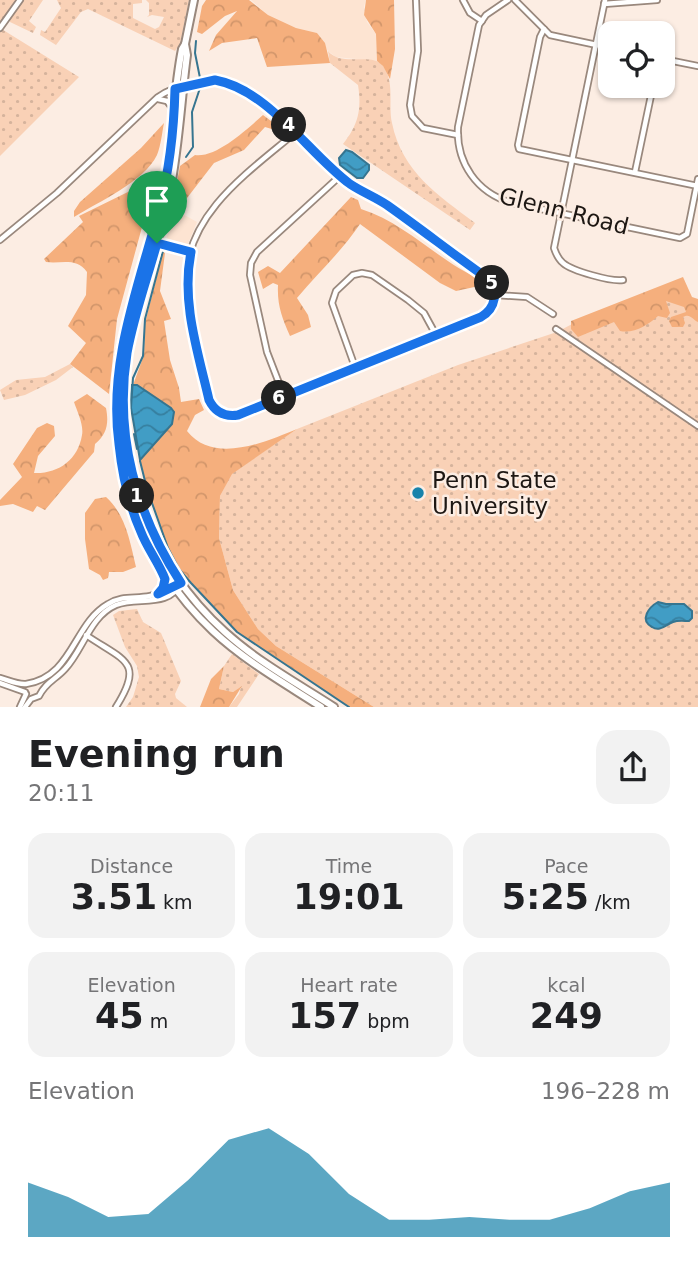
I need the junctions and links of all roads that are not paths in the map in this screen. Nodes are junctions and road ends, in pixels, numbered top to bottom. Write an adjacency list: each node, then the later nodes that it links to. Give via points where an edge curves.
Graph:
1 (20, 0): 10 (street)
2 (194, 0): 12 (main road)
3 (416, 0): 24 (street, via 418,51 412,116 424,128)
4 (463, 0): 9 (street, via 470,13)
5 (508, 0): 9 (street)
6 (515, 0): 11 (street)
7 (657, 0): 8 (street)
8 (605, 2): 13 (street)
9 (482, 21): 24 (street, Glenn Road)
10 (0, 28)
11 (544, 29): 13 (street, via 553,36); 25 (street, via 519,148)
12 (185, 44): 16 (main road); 19 (main road)
13 (596, 45): 25 (street)
14 (675, 61): 15 (street)
15 (698, 66)
16 (184, 72): 17 (street); 18 (main road)
17 (198, 83): 18 (street); 23 (street, via 215,80 230,84)
18 (183, 87): 19 (street); 32 (main road, via 175,166)
19 (175, 89): 21 (street); 22 (main road)
20 (650, 98): 26 (street)
21 (154, 101): 22 (street, via 165,100); 31 (street)
22 (173, 110): 42 (main road, via 162,197 118,368 118,443)
23 (296, 132): 27 (street); 33 (street, via 218,202 202,223)
24 (457, 135): 30 (street, Glenn Road, via 467,170 491,194)
25 (572, 160): 26 (street); 30 (street)
26 (635, 172): 29 (street)
27 (340, 176): 35 (street, via 487,278); 40 (street, via 257,252 251,263 267,352)
28 (698, 178): 29 (street)
29 (697, 186): 30 (street, Glenn Road, via 680,238)
30 (561, 213): 34 (street, via 554,245 561,261 614,281)
31 (0, 240)
32 (157, 243): 33 (street); 43 (main road, via 128,350 124,431 140,506)
33 (191, 252): 40 (street, via 186,277 188,306 211,404 221,413 235,415)
34 (623, 280)
35 (495, 295): 36 (street, via 524,296); 38 (street, via 484,316)
36 (553, 314)
37 (556, 329): 41 (street)
38 (436, 335): 39 (street); 39 (street, via 419,307 372,275 353,275 336,291 332,303)
39 (355, 367): 40 (street)
40 (284, 396)
41 (698, 426)
42 (132, 504): 43 (main road, via 152,550); 44 (street, via 139,529 165,579)
43 (177, 586): 44 (street); 45 (street, via 155,601 112,607); 55 (main road, via 205,623 236,651); 56 (main road, via 233,639)
44 (158, 594): 45 (street, via 108,603 97,612)
45 (85, 635): 47 (street, via 61,665); 50 (street, via 66,668); 54 (street, via 129,669 130,684)
46 (0, 678): 49 (street)
47 (36, 682): 49 (street); 50 (street)
48 (0, 683): 51 (street)
49 (29, 683): 51 (street)
50 (41, 690): 52 (street)
51 (26, 693): 52 (street); 53 (street)
52 (32, 698): 53 (street)
53 (22, 707)
54 (116, 707)
55 (321, 707)
56 (334, 707)

